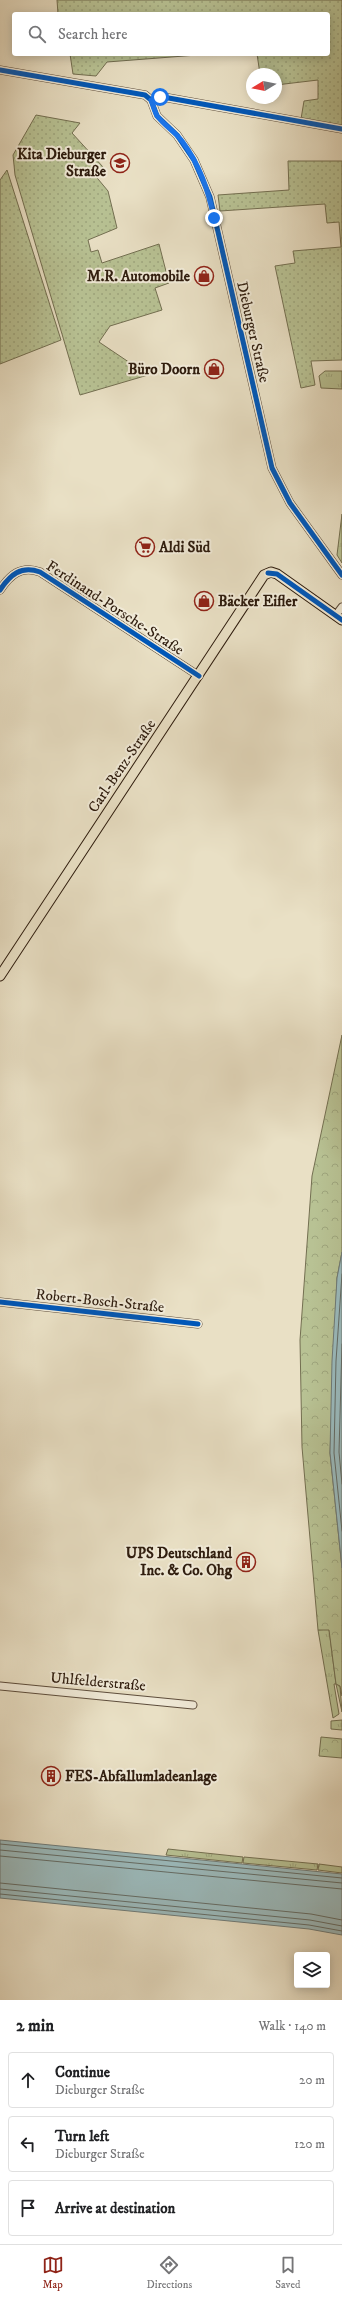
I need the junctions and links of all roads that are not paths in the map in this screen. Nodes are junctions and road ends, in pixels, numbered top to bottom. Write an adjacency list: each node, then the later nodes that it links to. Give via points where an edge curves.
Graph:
1 (0, 70): 2 (street, Dieburger Straße, via 145,95)
2 (151, 100): 3 (street, via 163,97); 4 (street, Dieburger Straße, via 157,116 182,141 197,164 206,185 267,452 276,479 295,511)
3 (342, 129)
4 (342, 575)
5 (0, 590): 8 (street, Ferdinand-Porsche-Straße, via 15,573 29,569 40,572)
6 (342, 607): 7 (street)
7 (339, 618): 8 (main road, Carl-Benz-Straße, via 277,574 268,573 260,580)
8 (199, 676): 9 (main road, Carl-Benz-Straße)
9 (0, 976)
10 (0, 1302): 11 (street, Robert-Bosch-Straße)
11 (198, 1324)
12 (0, 1686): 13 (street, Uhlfelderstraße)
13 (193, 1705)

